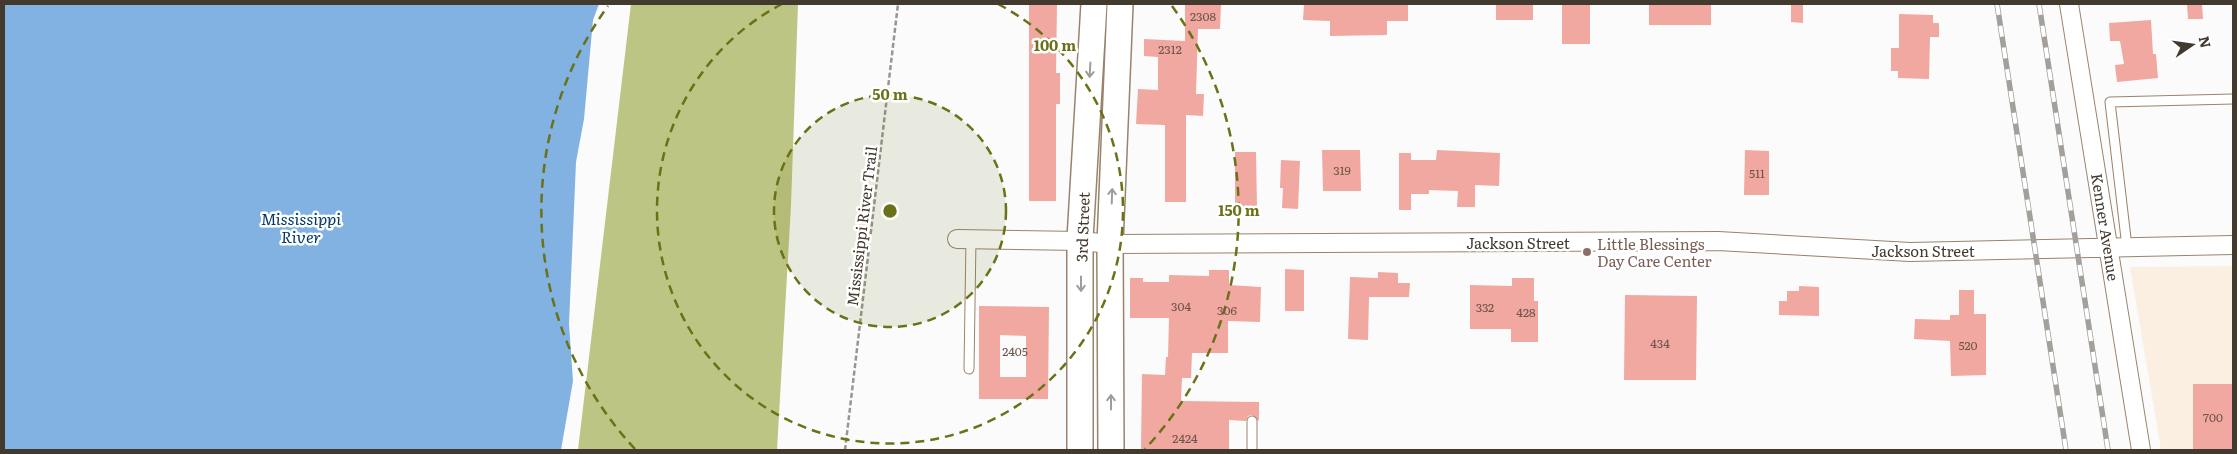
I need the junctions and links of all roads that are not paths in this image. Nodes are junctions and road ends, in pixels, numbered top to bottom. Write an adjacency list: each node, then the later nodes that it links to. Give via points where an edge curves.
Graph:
1 (1094, 4): 6 (main road, 3rd Street, one-way to 6)
2 (1120, 4): 7 (main road, 3rd Street, one-way to 2)
3 (2069, 4): 9 (street, Kenner Avenue)
4 (2233, 99): 9 (lane, via 2110,102)
5 (964, 239): 6 (street, Jackson Street); 10 (lane)
6 (1081, 241): 7 (street, Jackson Street); 12 (main road, 3rd Street, one-way to 12)
7 (1110, 244): 9 (street, Jackson Street, via 1718,241 1910,252); 13 (main road, 3rd Street, one-way to 7)
8 (2233, 245): 9 (street, Jackson Street)
9 (2119, 247): 15 (street, Kenner Avenue)
10 (969, 369)
11 (1252, 421): 14 (lane)
12 (1080, 450)
13 (1111, 450)
14 (1252, 450)
15 (2142, 450)

